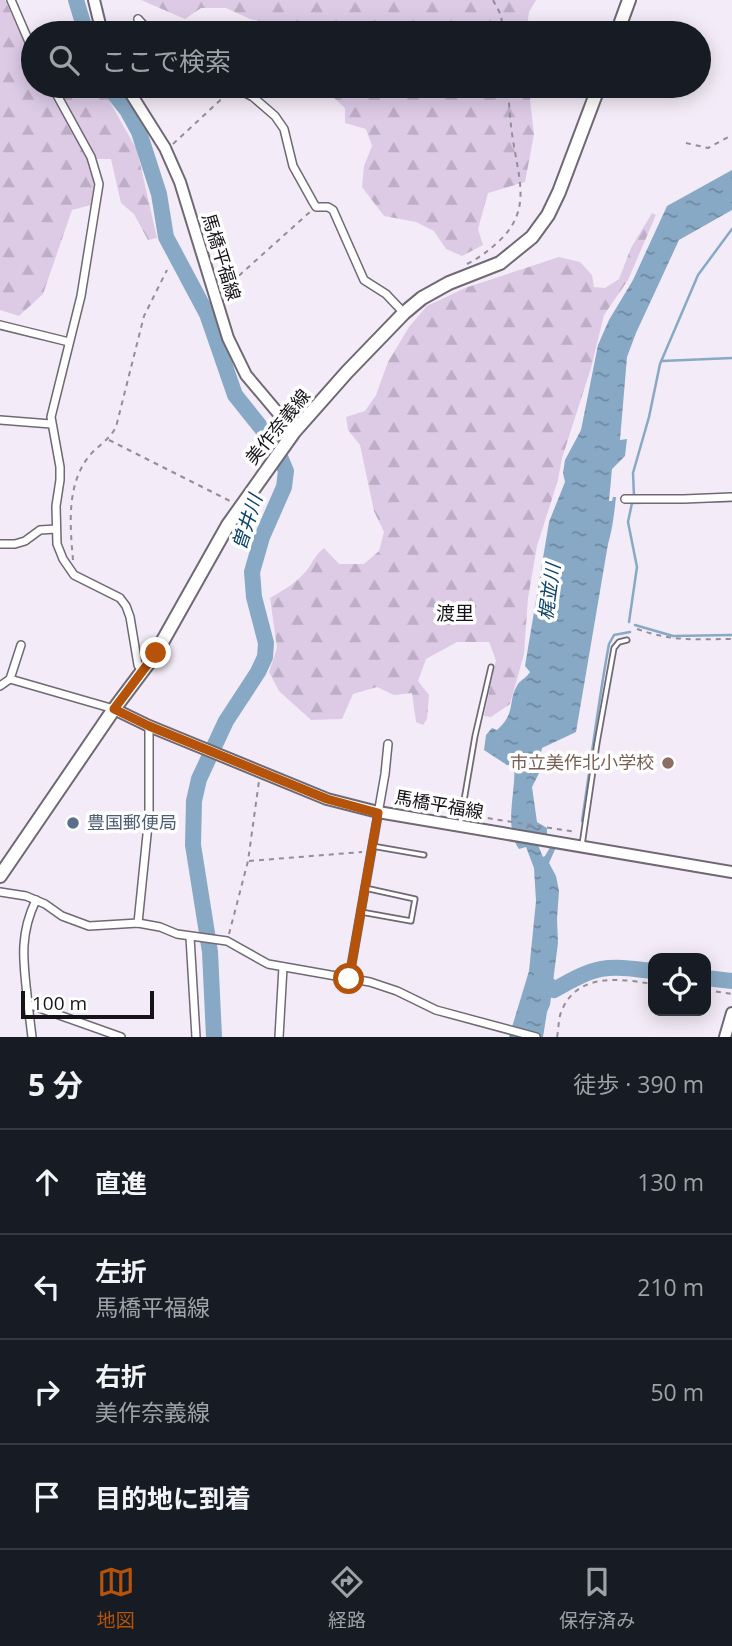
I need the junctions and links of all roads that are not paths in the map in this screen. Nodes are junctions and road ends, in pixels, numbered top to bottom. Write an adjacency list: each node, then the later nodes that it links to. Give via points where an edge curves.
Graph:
1 (11, 0): 6 (street)
2 (94, 0): 4 (main road)
3 (629, 0): 5 (main road)
4 (99, 21)
5 (621, 21)
6 (21, 23)
7 (58, 98): 13 (street, via 91,158 99,184)
8 (134, 98): 16 (main road, 馬橋平福線, via 180,182 228,338 246,375)
9 (254, 98): 11 (street, via 284,129 293,166 316,207 333,210 364,280)
10 (594, 98): 11 (main road, 美作奈義線, via 559,192 532,237 500,263 449,283)
11 (404, 313): 16 (main road, 美作奈義線)
12 (0, 325): 13 (street)
13 (69, 342): 15 (street)
14 (0, 420): 15 (street)
15 (51, 424): 19 (street, via 60,467)
16 (293, 432): 24 (main road, 美作奈義線, via 221,536)
17 (732, 496): 18 (street)
18 (625, 499)
19 (56, 530): 20 (street, via 40,530 24,541); 24 (street, via 57,544 74,575 120,598 125,606)
20 (0, 544)
21 (626, 640): 32 (lane, via 614,648)
22 (21, 645): 25 (street)
23 (491, 667): 31 (lane)
24 (142, 671): 27 (main road, 美作奈義線)
25 (10, 680): 26 (street); 27 (street)
26 (0, 686)
27 (114, 709): 28 (main road, 馬橋平福線); 36 (main road, 美作奈義線)
28 (149, 726): 30 (main road, 馬橋平福線, via 327,799); 41 (street, via 149,815)
29 (388, 744): 30 (street)
30 (378, 813): 31 (main road, 馬橋平福線); 33 (street)
31 (462, 827): 32 (main road, 馬橋平福線)
32 (581, 847): 35 (main road, 馬橋平福線)
33 (372, 849): 34 (lane); 37 (street)
34 (424, 855)
35 (732, 872)
36 (0, 876)
37 (365, 888): 40 (street); 40 (lane, via 415,899 411,920)
38 (0, 892): 39 (street)
39 (36, 900): 41 (street, via 89,926); 45 (street, via 22,944)
40 (361, 912): 44 (street)
41 (138, 923): 42 (street)
42 (193, 937): 43 (street, via 227,941 268,964); 49 (street)
43 (283, 967): 44 (street); 50 (street)
44 (349, 979): 51 (street, via 397,992 436,1010)
45 (28, 1004): 47 (street); 48 (street)
46 (732, 1013): 52 (main road)
47 (32, 1037)
48 (121, 1037)
49 (196, 1037)
50 (279, 1037)
51 (536, 1037)
52 (725, 1037)

